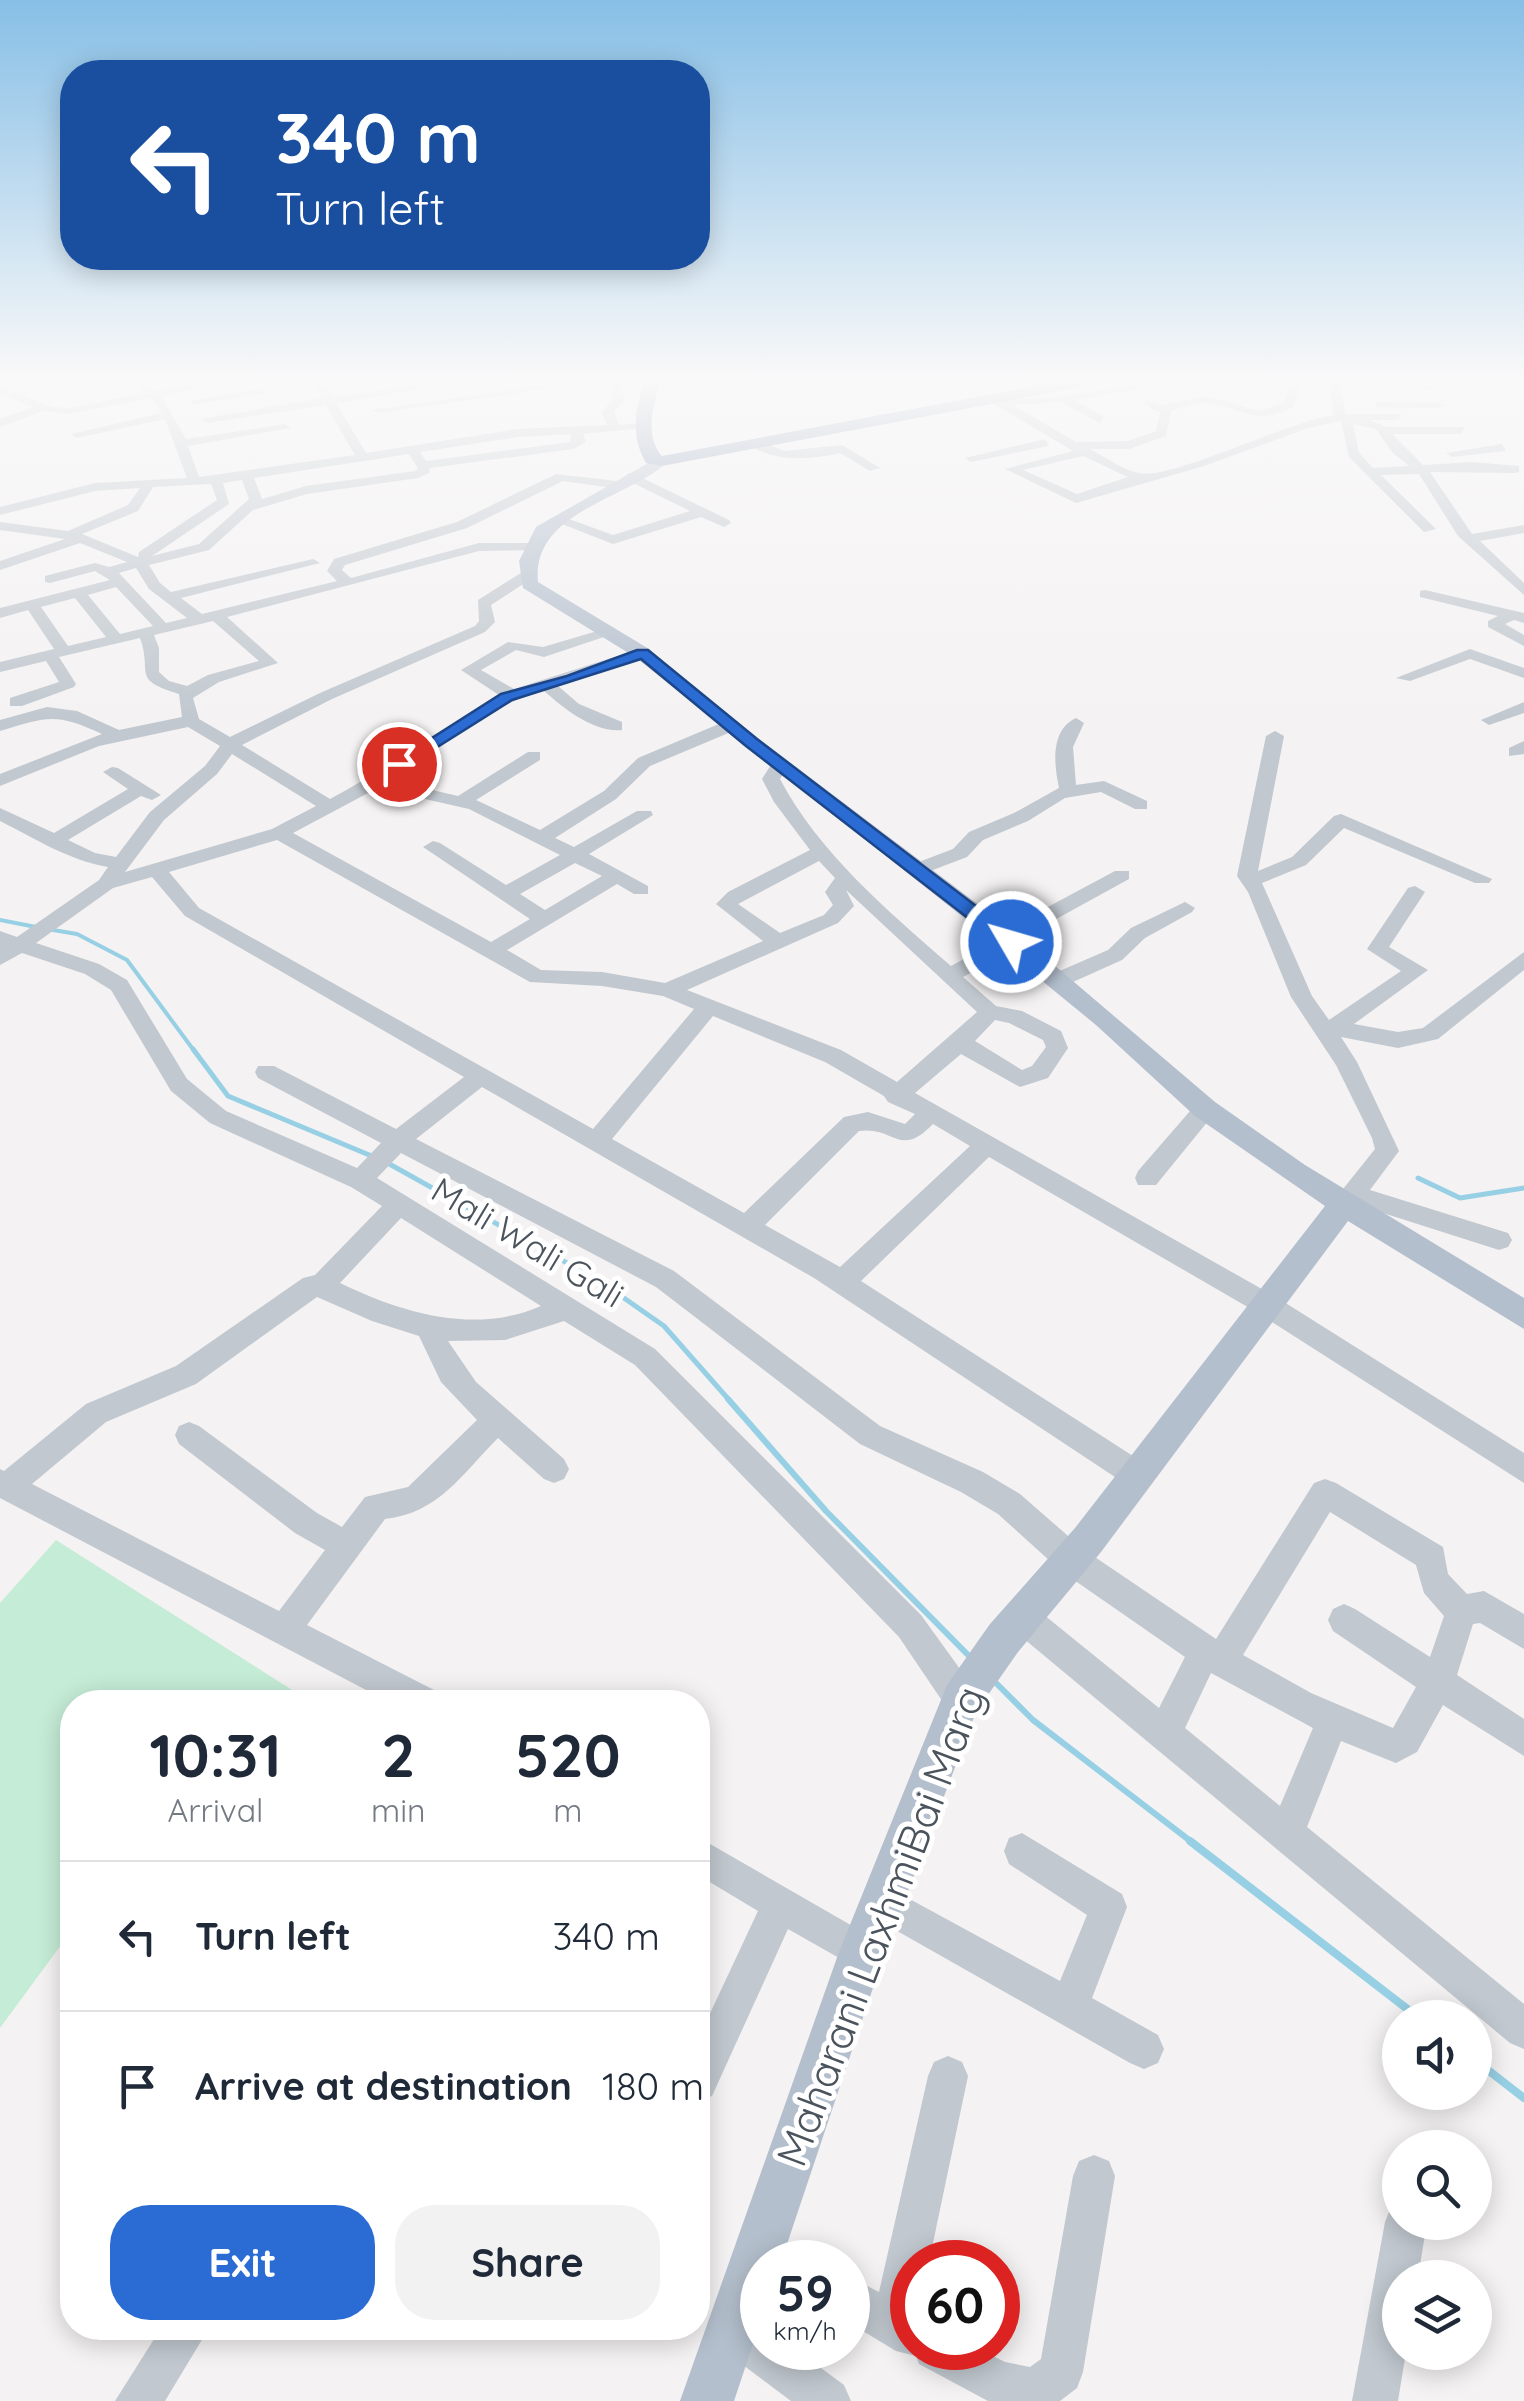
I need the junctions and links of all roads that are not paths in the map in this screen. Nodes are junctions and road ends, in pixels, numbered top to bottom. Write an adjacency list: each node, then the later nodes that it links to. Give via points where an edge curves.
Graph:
1 (79, 494): 17 (street)
2 (142, 494): 20 (street, via 133,508)
3 (221, 494): 23 (street, via 224,502)
4 (254, 494): 13 (street)
5 (293, 494): 13 (street)
6 (525, 494): 30 (street, via 462,525 338,562 334,572)
7 (602, 494): 15 (main road)
8 (658, 494): 14 (street)
9 (1065, 494): 10 (street)
10 (1091, 494)
11 (1393, 494): 18 (street)
12 (1439, 494): 21 (street)
13 (248, 508): 23 (street, via 204,548)
14 (702, 512): 15 (street, via 613,540); 16 (street)
15 (556, 519): 22 (main road)
16 (724, 522)
17 (1, 523): 20 (street)
18 (1429, 528)
19 (1524, 529): 21 (street)
20 (74, 536): 23 (street); 25 (street)
21 (1470, 539): 29 (street)
22 (533, 547): 26 (main road); 30 (street, via 479,547)
23 (136, 562): 27 (street); 32 (street)
24 (313, 562): 31 (street)
25 (0, 566)
26 (528, 574): 42 (street, via 483,603 487,622); 44 (main road, via 530,584)
27 (114, 576): 28 (street, via 102,566 66,568); 34 (street); 43 (street)
28 (50, 579)
29 (1517, 579): 33 (street)
30 (348, 583): 38 (street)
31 (221, 585): 32 (street, via 210,574); 36 (street); 38 (street)
32 (154, 586): 36 (street)
33 (1524, 591)
34 (80, 593): 37 (street); 45 (street)
35 (1424, 594): 40 (street)
36 (168, 597): 41 (street)
37 (32, 606): 39 (street); 49 (street)
38 (237, 610): 41 (street)
39 (0, 613)
40 (1517, 616): 46 (street, via 1493,624)
41 (208, 617): 43 (street); 54 (street, via 270,663)
42 (480, 628): 47 (street); 66 (street)
43 (154, 630): 45 (street); 54 (street, via 151,673)
44 (611, 632): 47 (street, via 560,650); 48 (main road)
45 (115, 638): 49 (street)
46 (1524, 642)
47 (509, 647): 55 (street, via 470,670)
48 (642, 653): 53 (street); 63 (main road)
49 (57, 654): 50 (street); 56 (street, via 68,684)
50 (2, 662)
51 (1524, 672): 52 (street, via 1470,654)
52 (1404, 678)
53 (547, 686): 55 (street); 62 (street, via 573,708)
54 (189, 692): 59 (street)
55 (512, 695): 70 (street)
56 (16, 702)
57 (1524, 707): 58 (street)
58 (1489, 720)
59 (192, 721): 64 (street); 66 (street)
60 (1076, 723): 73 (street, via 1063,750)
61 (0, 726): 64 (street, via 53,710)
62 (616, 726)
63 (732, 726): 68 (main road); 81 (street, via 644,762 610,795)
64 (116, 735): 71 (street, via 52,755)
65 (1275, 736): 93 (street, via 1249,856)
66 (230, 744): 76 (street); 77 (street)
67 (534, 756): 74 (street)
68 (780, 764): 84 (street, via 772,784); 88 (main road)
69 (112, 772): 72 (street)
70 (385, 777): 74 (street); 77 (street)
71 (0, 781)
72 (141, 789): 76 (street); 82 (street)
73 (1068, 790): 75 (street, via 1104,786); 88 (street, via 976,836 960,853)
74 (460, 802): 81 (street)
75 (1141, 804)
76 (169, 805): 86 (street)
77 (330, 808): 80 (street)
78 (0, 814): 82 (street)
79 (644, 815): 85 (street)
80 (278, 833): 87 (street); 103 (street)
81 (541, 838): 85 (street)
82 (52, 842): 86 (street)
83 (433, 847): 97 (street)
84 (824, 851): 91 (street); 101 (street, via 726,904)
85 (576, 854): 90 (street); 97 (street)
86 (122, 864): 94 (street)
87 (156, 869): 94 (street); 113 (street, via 192,912)
88 (918, 869): 100 (main road)
89 (1122, 875): 100 (street)
90 (617, 876): 95 (street); 99 (street)
91 (847, 876): 101 (street, via 835,892 840,911); 105 (street)
92 (1482, 879): 93 (street, via 1341,820 1299,862)
93 (1252, 880): 110 (street, via 1302,997)
94 (106, 884): 102 (street)
95 (640, 890)
96 (1415, 892): 110 (street, via 1377,950 1417,970)
97 (506, 894): 99 (street)
98 (1185, 908): 106 (street, via 1115,954)
99 (545, 919): 103 (street)
100 (1008, 940): 105 (street); 106 (main road)
101 (778, 942): 107 (street)
102 (15, 943): 119 (street, Mali Wali Gali, via 119,985 179,1084 218,1117)
103 (492, 950): 107 (street, via 538,977)
104 (1524, 959): 110 (street, via 1430,1034 1398,1040)
105 (949, 976): 109 (street)
106 (1056, 981): 115 (main road)
107 (667, 990): 108 (street)
108 (710, 1005): 114 (street, via 833,1056); 117 (street)
109 (990, 1012): 111 (street); 111 (street, via 1053,1036 1058,1048 1040,1072 1020,1079)
110 (1330, 1031): 121 (street, via 1386,1151)
111 (960, 1043): 114 (street)
112 (266, 1072): 119 (street)
113 (479, 1076): 117 (street); 119 (street)
114 (896, 1096): 116 (street)
115 (1205, 1109): 120 (street); 121 (main road)
116 (929, 1114): 118 (street); 123 (street, via 909,1134 852,1123)
117 (596, 1142): 123 (street)
118 (985, 1146): 125 (street); 127 (street)
119 (379, 1160): 122 (street, Mali Wali Gali); 138 (street, via 528,1205 664,1280 870,1435 1009,1504)
120 (1147, 1178)
121 (1349, 1199): 124 (street); 127 (main road, Maharani LaxhmiBai Marg); 129 (main road)
122 (399, 1204): 126 (street); 128 (street, Mali Wali Gali)
123 (746, 1227): 125 (street)
124 (1499, 1240)
125 (842, 1282): 135 (street)
126 (321, 1286): 130 (street, via 385,1318); 136 (street, via 300,1292 186,1375 96,1413)
127 (1266, 1305): 133 (street); 135 (main road, Maharani LaxhmiBai Marg)
128 (568, 1307): 130 (street, via 532,1324); 147 (street, Mali Wali Gali, via 670,1379)
129 (1524, 1316)
130 (430, 1330): 131 (street, via 444,1368)
131 (495, 1422): 134 (street); 137 (street, via 420,1497 376,1508)
132 (189, 1435): 137 (street)
133 (1524, 1468)
134 (554, 1469)
135 (1138, 1475): 138 (main road, Maharani LaxhmiBai Marg)
136 (4, 1485): 142 (street)
137 (347, 1546): 142 (street)
138 (1072, 1560): 141 (main road, Maharani LaxhmiBai Marg); 144 (street)
139 (1462, 1610): 143 (street, via 1484,1606); 144 (street, via 1436,1588 1432,1558 1325,1493); 145 (street)
140 (1344, 1620): 145 (street)
141 (1013, 1628): 147 (main road, Maharani LaxhmiBai Marg); 149 (street)
142 (284, 1630): 146 (street)
143 (1524, 1633)
144 (1213, 1656): 148 (street); 149 (street)
145 (1438, 1681): 148 (street, via 1396,1746); 150 (street)
146 (399, 1690)
147 (966, 1690): 154 (main road, Maharani LaxhmiBai Marg)
148 (1334, 1720): 151 (street)
149 (1164, 1734): 151 (street)
150 (1524, 1739)
151 (1286, 1834): 158 (street)
152 (1022, 1851): 157 (street, via 1110,1908)
153 (710, 1862): 155 (street)
154 (882, 1902): 156 (main road, Maharani LaxhmiBai Marg); 157 (street)
155 (780, 1906): 156 (street); 160 (street)
156 (862, 1952): 163 (main road, Maharani LaxhmiBai Marg)
157 (1069, 2007): 159 (street)
158 (1524, 2029)
159 (1144, 2049)
160 (710, 2056)
161 (948, 2076): 164 (street)
162 (1094, 2176): 169 (street, via 1061,2372 1039,2389 1024,2390)
163 (777, 2240)
164 (919, 2240)
165 (1403, 2240): 173 (street)
166 (740, 2312): 167 (main road, Maharani LaxhmiBai Marg)
167 (731, 2328): 171 (main road, Maharani LaxhmiBai Marg); 172 (street)
168 (179, 2340): 170 (street)
169 (976, 2370)
170 (138, 2401)
171 (707, 2401)
172 (828, 2401)
173 (1375, 2401)

